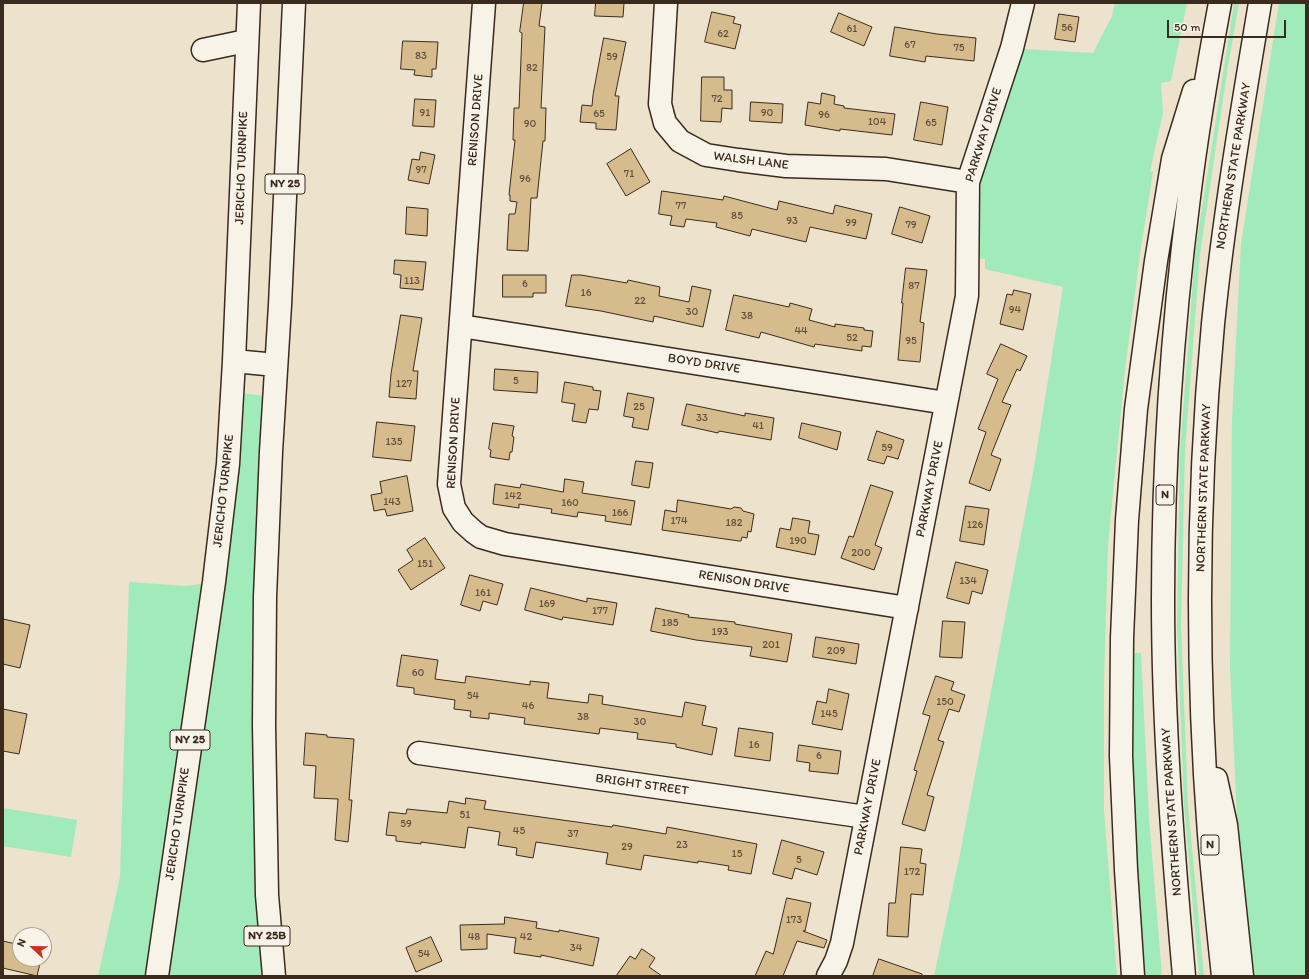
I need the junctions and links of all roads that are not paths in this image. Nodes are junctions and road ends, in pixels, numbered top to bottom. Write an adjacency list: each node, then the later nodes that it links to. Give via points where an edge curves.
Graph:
1 (249, 3): 8 (main road, JERICHO TURNPIKE / NY 25)
2 (294, 3): 13 (main road, NY 25)
3 (484, 3): 11 (main road, RENISON DRIVE)
4 (666, 3): 10 (main road, WALSH LANE, via 660,104 665,123 680,140 706,155 738,160 786,166 886,169)
5 (1260, 3): 16 (main road, NORTHERN STATE PARKWAY / N, via 1227,204 1212,333 1201,548)
6 (1016, 4): 10 (main road, PARKWAY DRIVE, via 1012,48)
7 (1218, 9): 24 (main road, via 1173,159 1149,304 1136,409 1121,646 1122,763); 25 (main road, NORTHERN STATE PARKWAY / N, via 1190,189 1172,369 1165,485 1165,708)
8 (246, 41): 9 (main road); 12 (main road, JERICHO TURNPIKE / NY 25)
9 (203, 50)
10 (968, 182): 14 (main road, PARKWAY DRIVE, via 967,296)
11 (461, 326): 14 (main road, BOYD DRIVE); 15 (main road, RENISON DRIVE, via 450,484 454,508 463,522 474,532 505,544)
12 (234, 361): 13 (main road); 20 (main road, JERICHO TURNPIKE / NY 25, via 228,464 216,567)
13 (276, 365): 19 (main road, NY 25, via 265,620)
14 (946, 403): 15 (main road, PARKWAY DRIVE)
15 (907, 608): 18 (main road, PARKWAY DRIVE)
16 (1202, 713): 26 (main road, NORTHERN STATE PARKWAY / N, via 1209,832); 27 (main road, via 1226,825)
17 (419, 754): 18 (main road, BRIGHT STREET)
18 (866, 817): 23 (main road, PARKWAY DRIVE, via 842,943)
19 (267, 895): 21 (main road, NY 25B); 22 (main road, NY 25)
20 (156, 976)
21 (266, 976)
22 (274, 976)
23 (828, 976)
24 (1133, 976)
25 (1184, 976)
26 (1223, 976)
27 (1242, 976)

